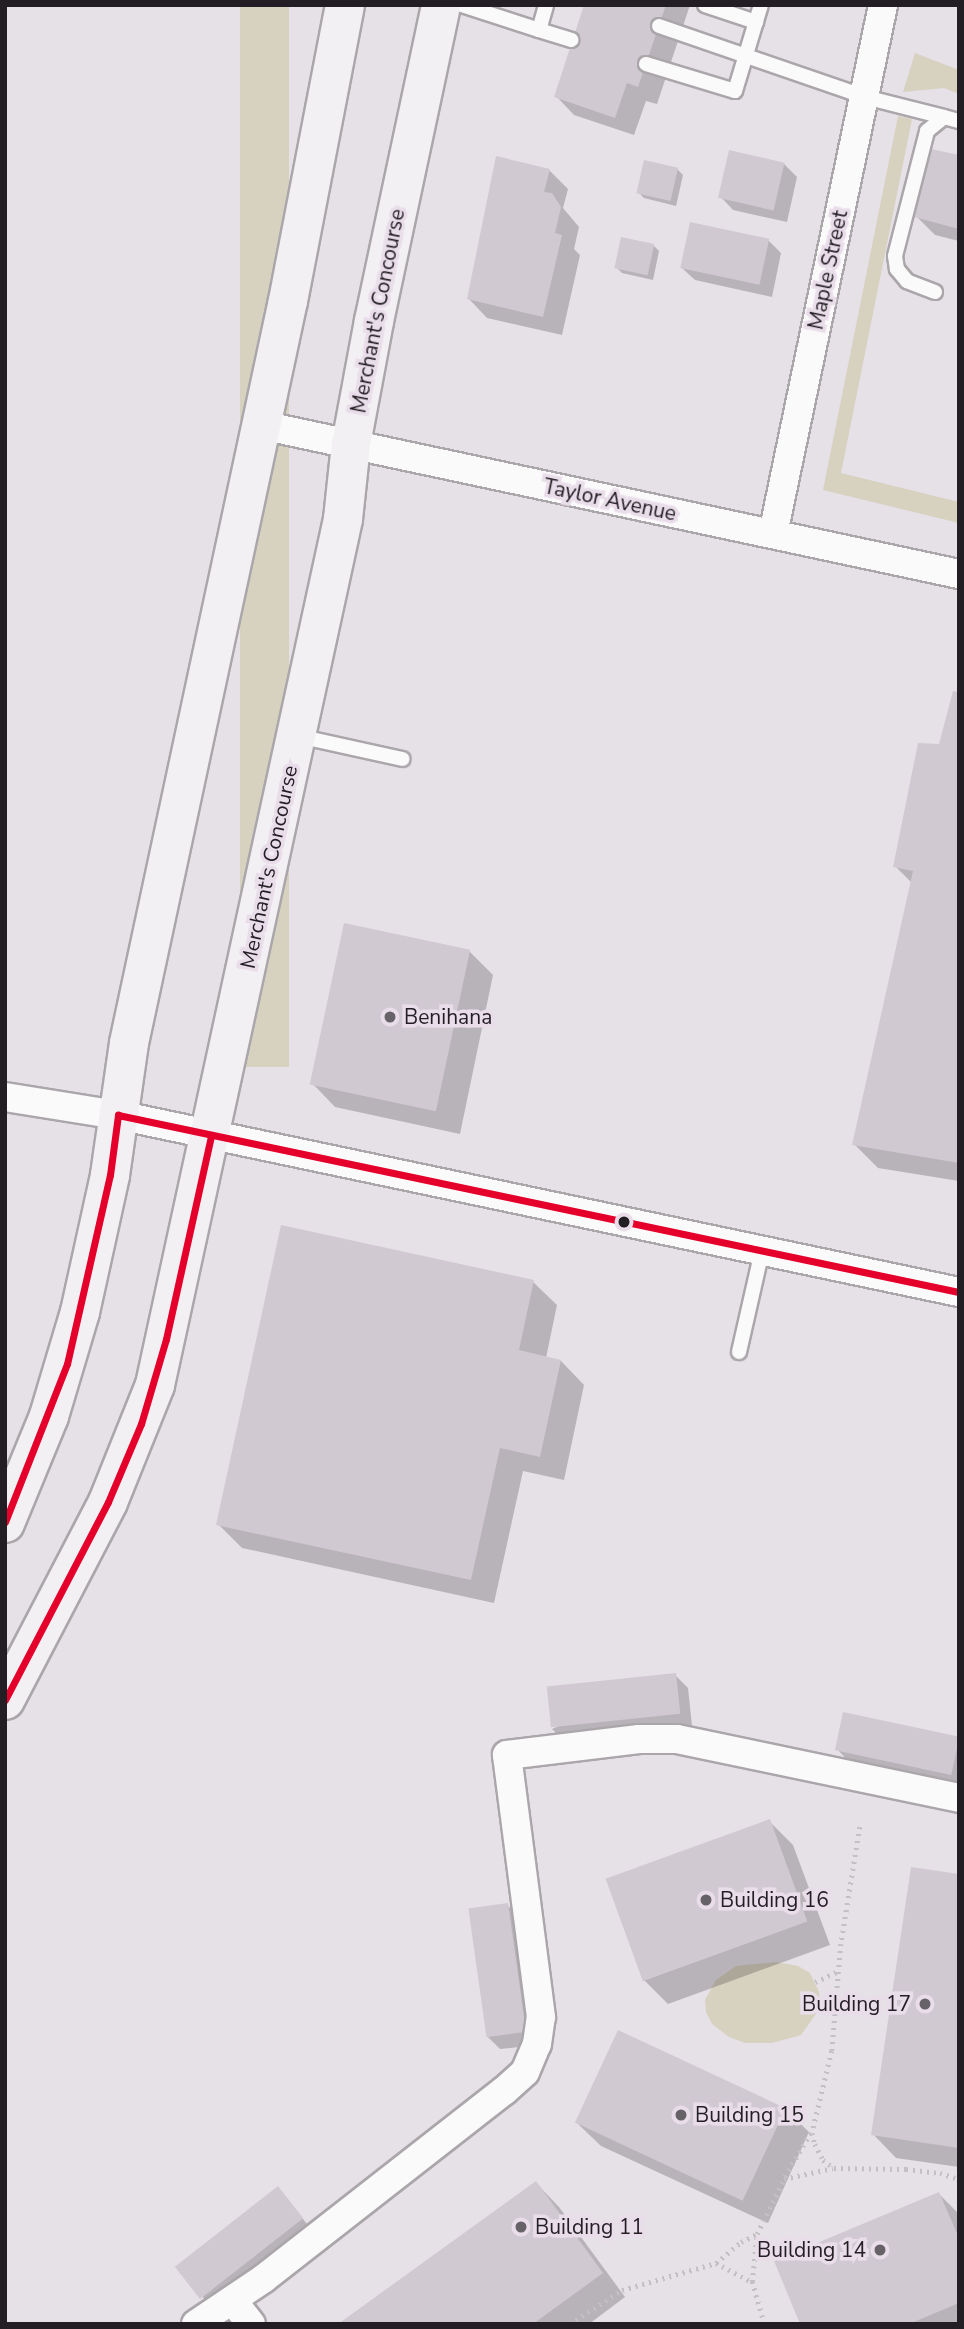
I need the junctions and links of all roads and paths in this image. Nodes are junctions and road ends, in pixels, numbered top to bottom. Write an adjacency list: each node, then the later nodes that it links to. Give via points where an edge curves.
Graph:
1 (345, 5): 18 (street)
2 (441, 5): 19 (street, Merchant's Concourse)
3 (462, 5): 10 (lane)
4 (546, 5): 10 (lane)
5 (705, 5): 8 (lane)
6 (761, 5): 8 (lane)
7 (883, 5): 14 (street, Maple Street)
8 (755, 22): 12 (lane)
9 (659, 26): 12 (lane)
10 (539, 30): 11 (lane)
11 (571, 40)
12 (746, 55): 13 (lane, via 734,91); 14 (lane)
13 (646, 64)
14 (865, 97): 15 (lane); 20 (street, Maple Street)
15 (944, 117): 16 (lane); 17 (lane, via 934,122 921,145 895,256 897,269 907,281)
16 (959, 121)
17 (935, 292)
18 (261, 425): 19 (street, Taylor Avenue); 25 (street, via 137,1004)
19 (351, 444): 20 (street, Taylor Avenue); 22 (street, Merchant's Concourse, via 343,519)
20 (773, 534): 21 (street, Taylor Avenue)
21 (959, 574)
22 (296, 735): 23 (lane); 26 (street, Merchant's Concourse)
23 (403, 759)
24 (5, 1097): 25 (street)
25 (118, 1115): 26 (street); 30 (street, via 107,1189 67,1364)
26 (211, 1136): 27 (street); 31 (street, Merchant's Concourse, via 166,1339 141,1424 108,1502)
27 (762, 1251): 28 (street); 29 (lane)
28 (959, 1293)
29 (739, 1352)
30 (5, 1523)
31 (5, 1700)
32 (959, 1798): 43 (street, via 677,1739 639,1739 507,1755 541,2017 525,2071)
33 (860, 1827): 34 (path)
34 (839, 1972): 35 (path); 36 (path, via 832,2051)
35 (815, 1982)
36 (812, 2133): 37 (path, via 823,2160); 38 (path)
37 (834, 2168): 38 (path); 39 (path, via 906,2169)
38 (784, 2179): 40 (path)
39 (959, 2179)
40 (757, 2234): 41 (path); 42 (path)
41 (716, 2263): 42 (path); 46 (path, via 622,2290)
42 (752, 2282): 47 (path)
43 (233, 2301): 44 (street); 45 (street)
44 (196, 2324)
45 (251, 2324)
46 (570, 2324)
47 (764, 2324)

